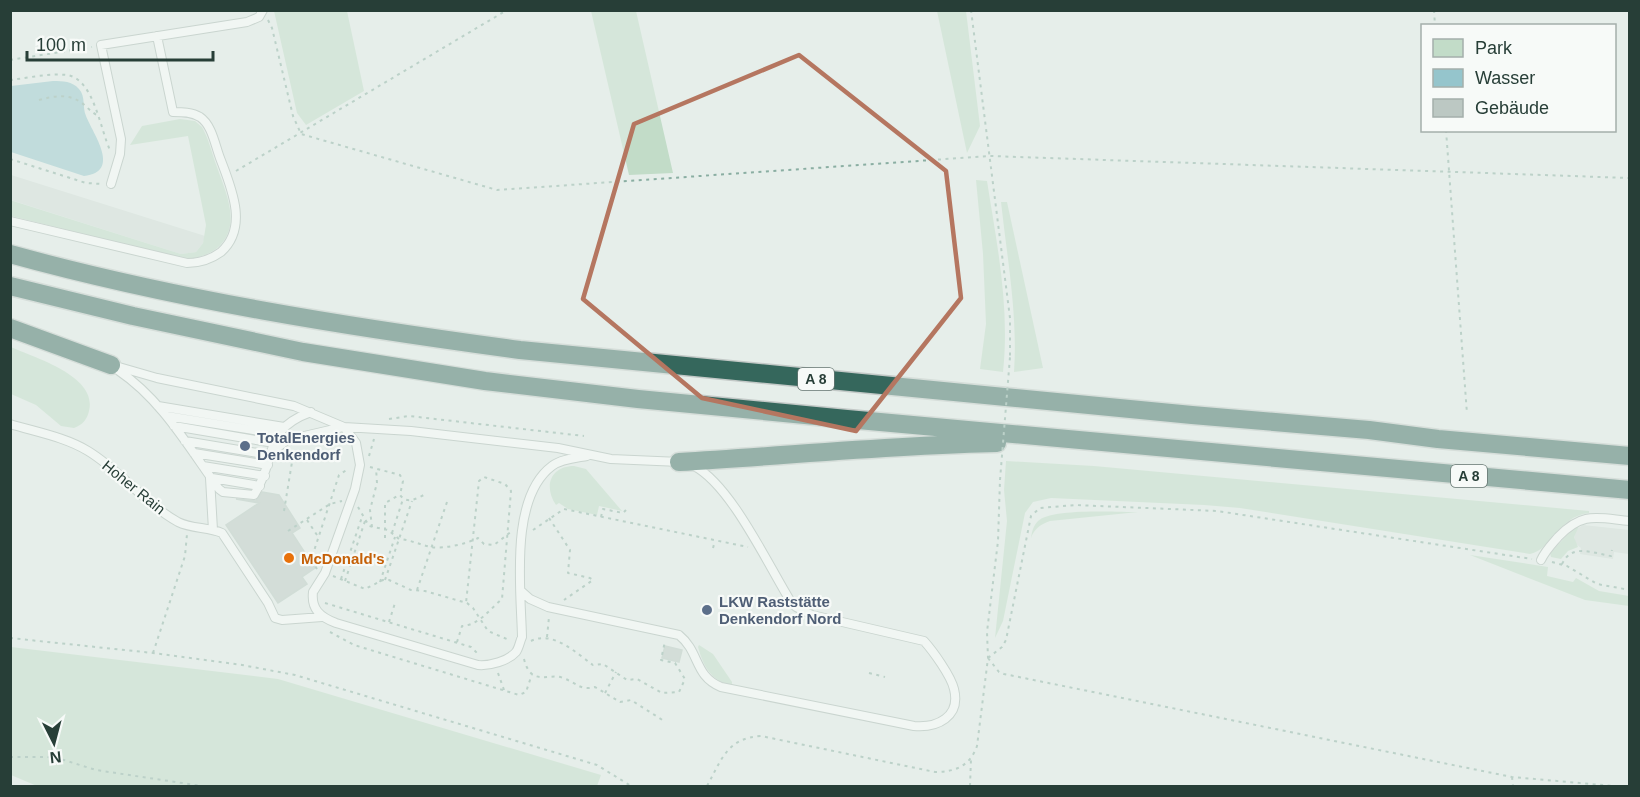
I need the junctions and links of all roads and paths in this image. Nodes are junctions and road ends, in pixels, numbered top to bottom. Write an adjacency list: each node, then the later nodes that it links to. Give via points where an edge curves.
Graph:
1 (507, 10): 11 (path)
2 (971, 10): 12 (path)
3 (262, 12): 4 (lane, via 248,22); 11 (path, via 272,28 293,116)
4 (157, 36): 5 (lane); 16 (lane, via 173,112 194,114 205,121)
5 (101, 45): 6 (path); 14 (lane, via 121,139)
6 (10, 60)
7 (10, 80): 9 (path, via 72,76 87,89)
8 (39, 100): 9 (path, via 71,97)
9 (97, 115): 14 (path, via 111,153)
10 (1446, 132): 15 (path)
11 (302, 134): 12 (path, via 497,190); 16 (path)
12 (990, 156): 15 (path); 109 (path, bridge, via 1010,318 1011,357)
13 (10, 159): 18 (path, via 86,183)
14 (118, 160): 18 (lane)
15 (1450, 171): 17 (path); 26 (path)
16 (227, 176): 19 (lane, via 236,216 235,230 222,251 201,262 177,262)
17 (1629, 177)
18 (111, 184)
19 (10, 221)
20 (10, 254): 44 (highway, A 8, via 238,306 520,350)
21 (10, 286): 38 (highway, A 8, via 303,352 485,381)
22 (10, 328): 23 (highway)
23 (111, 365): 24 (lane, via 134,380); 25 (lane)
24 (158, 406): 27 (lane); 32 (lane)
25 (311, 412): 30 (lane); 31 (lane)
26 (1467, 414)
27 (165, 416): 29 (lane); 32 (lane)
28 (10, 424): 70 (lane, Hoher Rain, via 80,446 175,519)
29 (173, 426): 32 (lane); 37 (lane)
30 (284, 427): 34 (lane); 35 (lane)
31 (344, 427): 33 (lane); 41 (lane, via 287,440); 58 (lane, via 356,443 360,457)
32 (239, 429): 34 (lane); 34 (lane)
33 (374, 429): 36 (path, via 374,421 409,416); 43 (lane, via 558,448); 48 (path)
34 (258, 433): 35 (lane); 39 (lane)
35 (278, 434): 39 (lane)
36 (584, 436)
37 (183, 440): 40 (lane); 41 (lane)
38 (1086, 442): 45 (highway, via 885,447); 52 (highway, A 8)
39 (274, 443): 41 (lane)
40 (192, 453): 46 (lane); 47 (lane)
41 (271, 454): 47 (lane)
42 (293, 456): 61 (path)
43 (589, 456): 45 (lane); 72 (lane, via 551,466 531,493)
44 (1629, 456)
45 (679, 462): 83 (lane, via 710,475)
46 (201, 465): 49 (lane); 50 (lane)
47 (268, 465): 49 (lane)
48 (368, 467)
49 (265, 476): 51 (lane)
50 (210, 477): 51 (lane); 51 (lane, via 228,493 254,495); 70 (lane)
51 (260, 486)
52 (1629, 490)
53 (426, 494): 57 (path)
54 (400, 495): 55 (path); 68 (path, via 400,475 376,468 377,483 370,510); 69 (path, via 386,502)
55 (403, 499): 57 (path); 73 (path)
56 (448, 499): 81 (path)
57 (412, 501): 77 (path)
58 (350, 503): 59 (path); 62 (path); 87 (lane)
59 (330, 504): 65 (path); 75 (path)
60 (626, 510): 64 (path, via 623,513 603,509)
61 (284, 511)
62 (363, 516): 66 (path); 88 (path)
63 (549, 518): 64 (path, via 564,509); 72 (path, via 531,531); 98 (path, via 570,550 568,573 593,580 566,599 551,601)
64 (601, 518): 79 (path)
65 (307, 519): 71 (path); 75 (path)
66 (366, 521): 68 (path); 90 (path)
67 (1629, 521): 85 (lane, via 1577,521 1568,526)
68 (372, 527): 69 (path)
69 (385, 529): 73 (path); 76 (path)
70 (213, 530): 99 (lane, via 225,537 275,618)
71 (288, 531)
72 (521, 531): 74 (path); 94 (lane)
73 (392, 533): 77 (path)
74 (507, 534): 78 (path, via 494,545 484,544 478,538); 78 (path, via 511,491 505,484 483,477 479,481); 100 (path, via 501,599)
75 (319, 538): 87 (path, via 311,562)
76 (385, 538)
77 (397, 538): 81 (path); 89 (path); 91 (path)
78 (472, 541): 81 (path); 97 (path)
79 (715, 541): 82 (path); 83 (path)
80 (187, 544): 108 (path)
81 (432, 547): 92 (path)
82 (713, 548)
83 (759, 549): 102 (lane, via 791,602 803,612 924,641 954,690 954,704 944,721 932,727 914,726 721,687 712,684 700,670 685,640)
84 (1612, 550): 86 (path, via 1611,556 1574,551)
85 (1541, 560): 86 (path); 109 (path, via 1236,513 1050,506 1031,516 1006,640)
86 (1562, 564): 93 (path, via 1597,584)
87 (326, 573): 91 (path, via 365,589); 95 (lane, via 313,592)
88 (341, 579)
89 (385, 580): 91 (path); 92 (path)
90 (345, 581)
91 (380, 582)
92 (417, 590): 97 (path)
93 (1629, 590)
94 (521, 591): 98 (lane); 106 (lane)
95 (313, 599): 99 (lane); 101 (path)
96 (395, 603): 101 (path)
97 (466, 603): 100 (path)
98 (550, 608): 102 (lane); 103 (path)
99 (322, 617): 110 (lane, via 478,666)
100 (480, 620): 105 (path, via 462,627); 106 (path, via 488,631)
101 (389, 622): 105 (path)
102 (667, 632): 111 (path, via 661,660 675,663 685,679 679,692 662,693)
103 (547, 637): 106 (path); 111 (path, via 593,665 603,664)
104 (10, 639): 108 (path)
105 (457, 642): 107 (path)
106 (523, 645): 110 (lane); 115 (path, via 524,662 532,674 544,678 560,676 585,689 595,687)
107 (471, 646)
108 (153, 654): 121 (path, via 296,675 597,765)
109 (988, 658): 118 (path, via 977,746); 119 (path, via 1004,674)
110 (495, 664): 114 (path)
111 (616, 672): 115 (path)
112 (870, 674): 113 (path)
113 (885, 677)
114 (504, 690)
115 (605, 693): 116 (path, via 620,702 631,700)
116 (664, 720)
117 (10, 757): 120 (path, via 56,758 96,770)
118 (971, 759): 122 (path, via 957,769 935,772 761,736 748,737 726,752); 123 (path)
119 (1512, 777): 124 (path); 125 (path)
120 (202, 786)
121 (631, 786)
122 (707, 786)
123 (970, 786)
124 (1512, 786)
125 (1613, 786)

